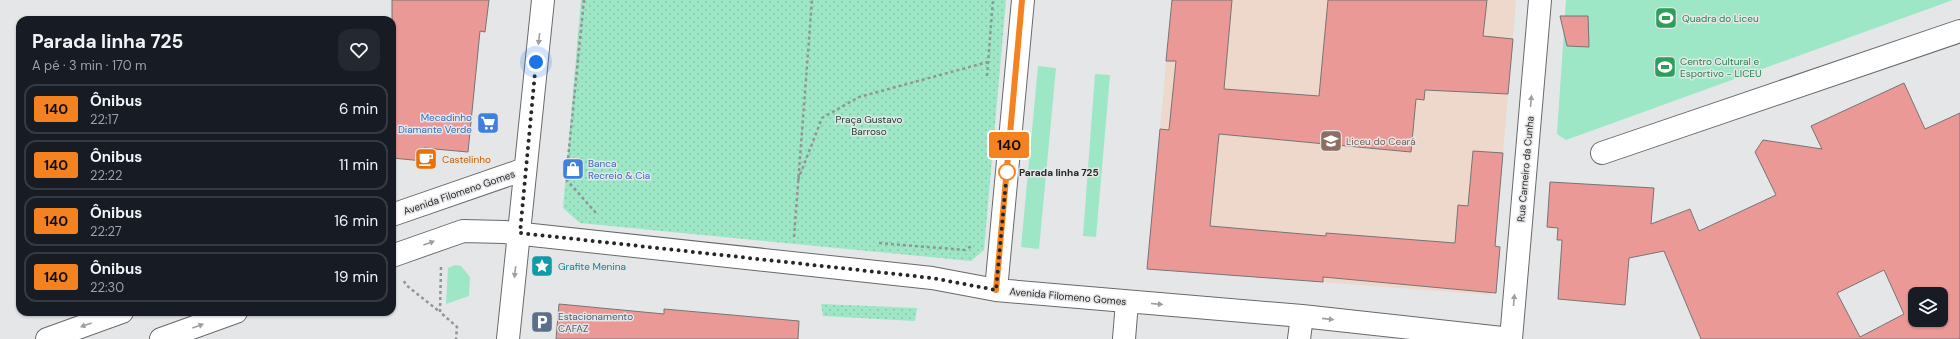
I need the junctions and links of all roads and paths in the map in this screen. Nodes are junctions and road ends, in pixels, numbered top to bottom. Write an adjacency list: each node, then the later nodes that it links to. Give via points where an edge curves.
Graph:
1 (543, 0): 11 (street, one-way to 11)
2 (584, 0): 14 (path, via 566,179 595,213)
3 (812, 0): 12 (path)
4 (989, 0): 5 (path)
5 (993, 0)
6 (1022, 0): 24 (street)
7 (1540, 0): 36 (street, Rua Carneiro da Cunha, one-way to 7)
8 (1960, 31): 10 (street)
9 (988, 62): 12 (path, via 859,97 822,118)
10 (1602, 153)
11 (525, 169): 13 (street, Avenida Filomeno Gomes); 15 (street)
12 (798, 180): 17 (path)
13 (396, 214)
14 (602, 214)
15 (520, 233): 21 (street, Avenida Filomeno Gomes, one-way to 15, via 463,231); 24 (street, Avenida Filomeno Gomes, via 932,278); 33 (street, one-way to 33)
16 (786, 236): 17 (path)
17 (794, 237): 18 (path)
18 (801, 238)
19 (872, 242): 20 (path)
20 (965, 250)
21 (396, 255)
22 (441, 264): 26 (path)
23 (406, 285): 26 (path)
24 (996, 290): 25 (street, Avenida Filomeno Gomes)
25 (1127, 302): 29 (street, Avenida Filomeno Gomes, one-way to 29); 34 (street)
26 (440, 312): 32 (path, via 457,327)
27 (111, 316): 30 (street, one-way to 30)
28 (225, 316): 31 (street, one-way to 28)
29 (1302, 316): 35 (street); 36 (street, Avenida Filomeno Gomes, one-way to 36)
30 (47, 339)
31 (161, 339)
32 (456, 339)
33 (508, 339)
34 (1124, 339)
35 (1299, 339)
36 (1511, 339)

